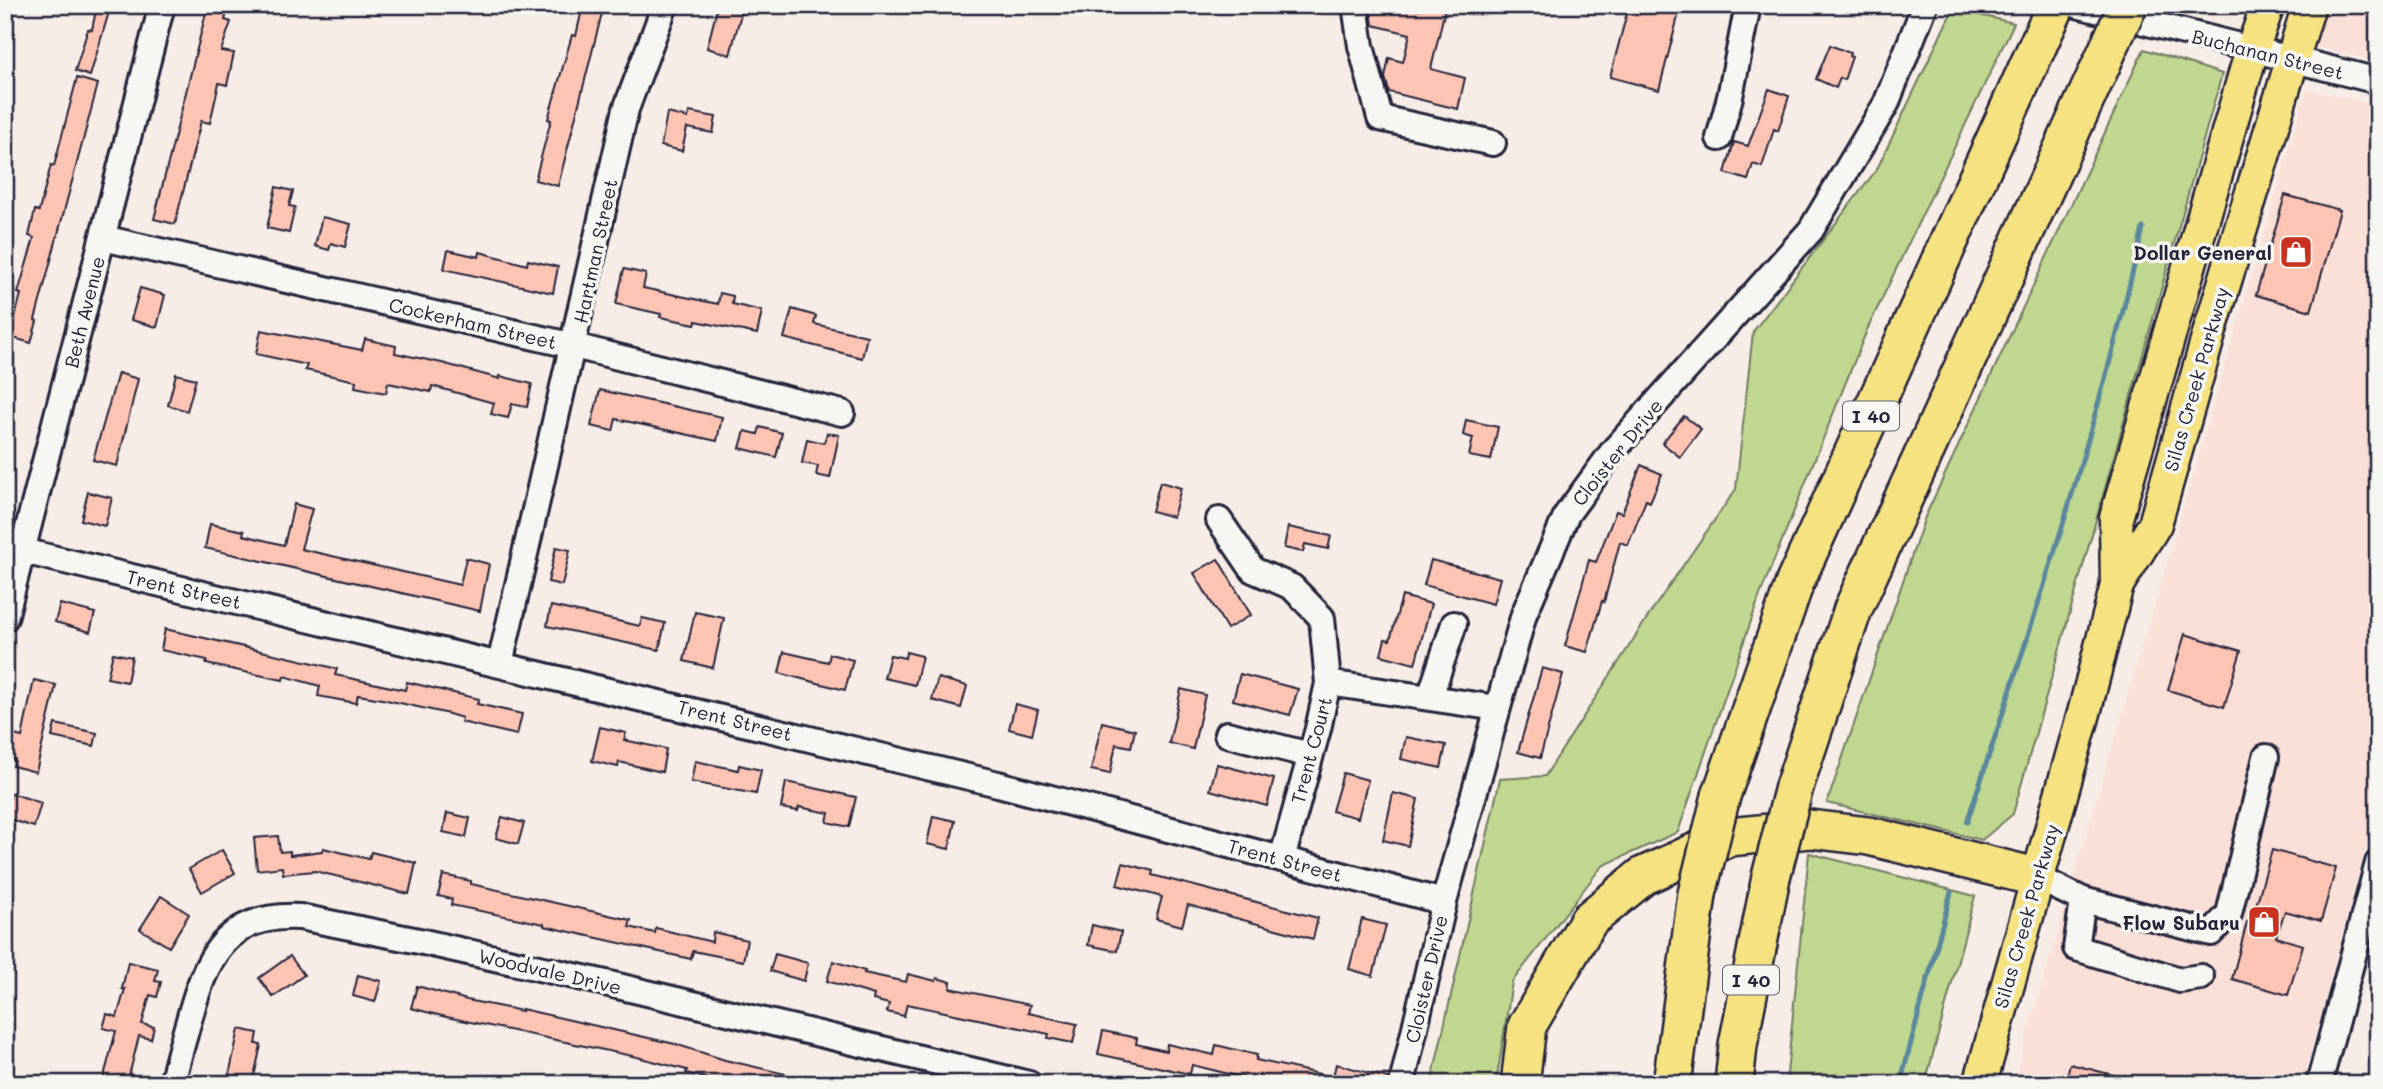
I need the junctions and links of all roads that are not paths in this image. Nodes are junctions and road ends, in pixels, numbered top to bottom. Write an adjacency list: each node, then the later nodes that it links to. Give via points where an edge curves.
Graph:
1 (162, 5): 16 (street, Beth Avenue)
2 (665, 5): 17 (street, Hartman Street, via 626,109)
3 (1355, 5): 15 (street, via 1380,118)
4 (1748, 5): 14 (street)
5 (1925, 5): 27 (street, Cloister Drive, via 1886,104 1811,230 1613,451 1567,514 1524,614)
6 (2056, 5): 41 (highway, I 40, bridge, via 1795,582 1721,796 1697,894)
7 (2077, 5): 11 (street, Buchanan Street)
8 (2128, 5): 42 (highway, I 40, bridge, via 1853,609 1794,788 1771,877)
9 (2268, 5): 11 (main road, Silas Creek Parkway)
10 (2309, 5): 12 (main road, Silas Creek Parkway)
11 (2252, 50): 12 (street, Buchanan Street); 21 (main road, Silas Creek Parkway, via 2116,518)
12 (2291, 61): 13 (street, Buchanan Street); 21 (main road, Silas Creek Parkway, via 2155,524)
13 (2378, 81)
14 (1719, 138)
15 (1493, 143)
16 (103, 238): 17 (street, Cockerham Street); 20 (street, Beth Avenue)
17 (574, 346): 18 (street, Cockerham Street); 24 (street, Hartman Street)
18 (842, 413)
19 (1219, 520): 25 (street, Trent Court, via 1254,570 1292,587 1322,618)
20 (23, 551): 22 (street, Beth Avenue); 24 (street, Trent Street)
21 (2117, 585): 33 (main road, Silas Creek Parkway)
22 (5, 618)
23 (1454, 624): 26 (street)
24 (500, 664): 31 (street, Trent Street, via 998,783)
25 (1335, 684): 26 (street); 29 (street, Trent Court)
26 (1430, 698): 27 (street)
27 (1497, 708): 35 (street, Cloister Drive)
28 (1227, 734): 29 (street)
29 (1310, 755): 31 (street, Trent Court)
30 (2266, 757): 34 (street, via 2229,914 2211,933)
31 (1282, 859): 35 (street, Trent Street)
32 (2378, 863): 44 (street)
33 (2036, 877): 34 (street); 40 (highway, via 1870,836 1810,829 1729,837 1643,876 1589,920 1527,1026); 43 (main road, Silas Creek Parkway)
34 (2083, 900): 36 (street, via 2076,947 2180,980)
35 (1444, 902): 39 (street, Cloister Drive)
36 (2201, 977)
37 (172, 1084): 38 (street, Woodvale Drive, via 205,968 217,948 249,925 283,916 458,950)
38 (1029, 1084)
39 (1402, 1084)
40 (1520, 1084)
41 (1671, 1084)
42 (1734, 1084)
43 (1979, 1084)
44 (2319, 1084)

